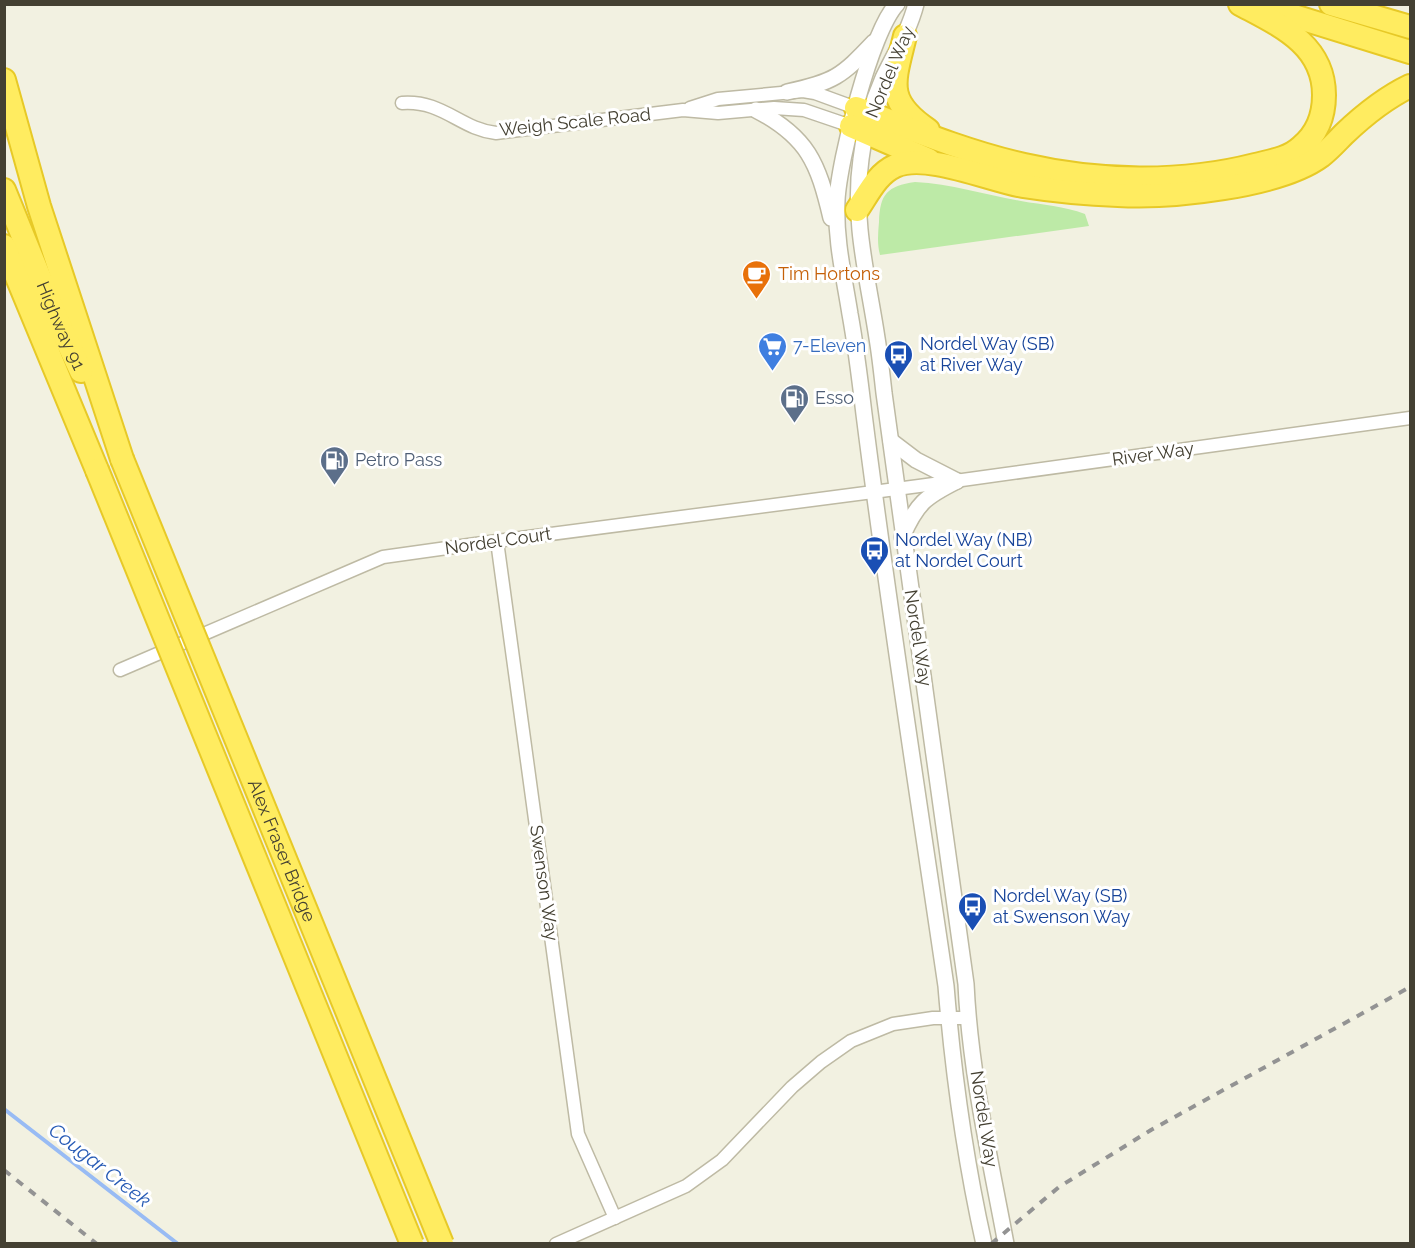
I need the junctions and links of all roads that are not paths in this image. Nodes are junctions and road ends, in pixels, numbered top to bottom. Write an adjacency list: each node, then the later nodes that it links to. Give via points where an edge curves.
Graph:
1 (897, 4): 8 (street, Nordel Way)
2 (916, 4): 7 (street, Nordel Way)
3 (1240, 4): 18 (highway, via 1301,41 1320,69 1324,91 1320,121 1308,141 1287,156 1215,172 1128,177 1047,170)
4 (1255, 4): 9 (highway)
5 (1331, 4): 6 (highway)
6 (1410, 27)
7 (905, 36): 17 (street, Nordel Way); 18 (highway, via 895,77 898,102 914,120)
8 (879, 38): 12 (street, via 835,78); 17 (street, Nordel Way)
9 (1410, 52)
10 (4, 80): 21 (highway)
11 (1410, 86): 19 (highway, via 1370,110 1328,150 1308,163 1268,178 1216,189 1150,195 1088,194 1002,182)
12 (787, 92): 14 (street, Weigh Scale Road, via 718,99); 17 (street, Weigh Scale Road, via 815,93)
13 (402, 103): 14 (street, Weigh Scale Road, via 429,104 475,128 496,133)
14 (683, 110): 15 (street, Weigh Scale Road)
15 (756, 110): 17 (street, Weigh Scale Road, via 789,108); 23 (street, via 786,128 807,149 823,184)
16 (4, 117): 21 (highway)
17 (861, 120): 18 (highway); 19 (highway); 22 (street, Nordel Way); 23 (street, Nordel Way, via 838,183)
18 (945, 141)
19 (941, 165): 22 (highway, via 907,163 885,171)
20 (4, 190): 29 (highway, Highway 91, via 58,322)
21 (39, 206): 29 (highway)
22 (857, 210): 28 (street, Nordel Way)
23 (838, 244): 33 (street, Nordel Way)
24 (4, 246): 27 (highway, Highway 91)
25 (4, 282): 27 (highway, via 26,332)
26 (1410, 418): 31 (street, River Way)
27 (84, 439): 30 (highway, Highway 91)
28 (891, 441): 31 (street, via 916,460); 32 (street, Nordel Way)
29 (122, 459): 41 (highway, Alex Fraser Bridge, bridge)
30 (97, 470): 40 (highway, Alex Fraser Bridge, bridge)
31 (957, 481): 32 (street, River Way); 34 (street, via 930,494)
32 (896, 489): 33 (street, Nordel Court); 34 (street, Nordel Way)
33 (874, 492): 35 (street, Nordel Court); 37 (street, Nordel Way)
34 (902, 537): 38 (street, Nordel Way)
35 (496, 541): 36 (street, Nordel Court, via 383,557); 39 (street, Swenson Way, via 578,1134)
36 (120, 670)
37 (948, 1018): 38 (street); 39 (street, via 893,1024 851,1041 792,1087 722,1160 686,1186); 43 (street, Nordel Way)
38 (968, 1018): 44 (street, Nordel Way)
39 (615, 1218): 42 (street)
40 (412, 1244)
41 (442, 1244)
42 (556, 1244)
43 (984, 1244)
44 (1006, 1244)

